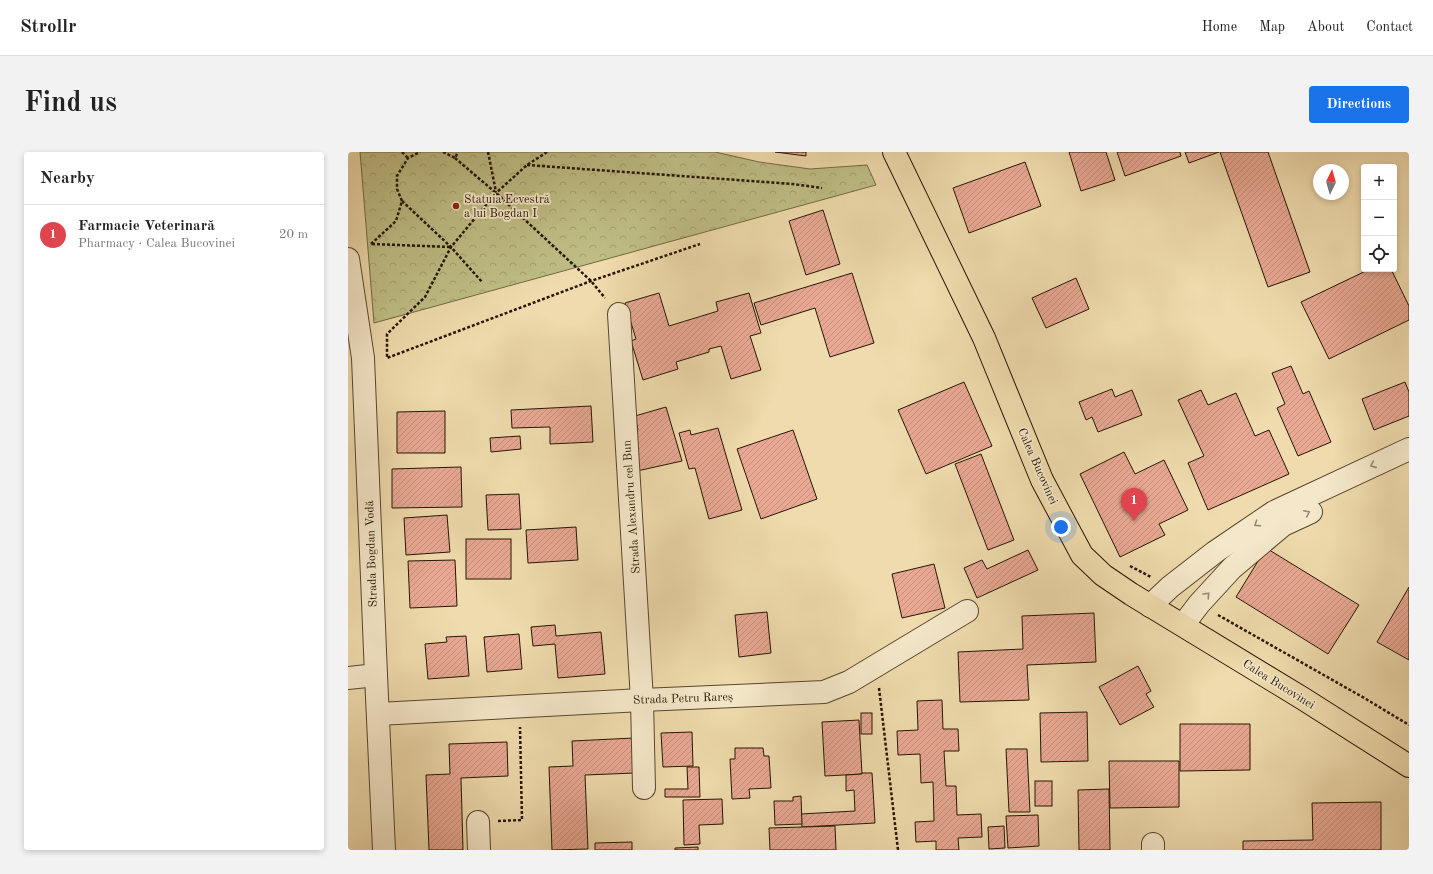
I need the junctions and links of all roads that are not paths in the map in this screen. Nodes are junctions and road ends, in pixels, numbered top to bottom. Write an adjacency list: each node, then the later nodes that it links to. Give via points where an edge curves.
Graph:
1 (894, 152): 6 (main road, Calea Bucovinei, via 984,338 1042,480 1082,555 1103,575)
2 (348, 259): 9 (street, Strada Bogdan Vodă, via 364,358)
3 (619, 314): 11 (street, Strada Alexandru cel Bun)
4 (1409, 449): 6 (street, one-way to 6, via 1274,512 1215,552)
5 (1409, 466): 8 (street, one-way to 5, via 1232,568 1284,525)
6 (1150, 606): 8 (main road, Calea Bucovinei)
7 (967, 611): 11 (street, Strada Petru Rareș, via 849,682 824,692)
8 (1183, 625): 13 (main road, Calea Bucovinei)
9 (376, 675): 10 (street); 12 (street, Strada Bogdan Vodă)
10 (348, 678)
11 (642, 700): 12 (street, Strada Petru Rareș); 14 (street, Strada Alexandru cel Bun)
12 (378, 714): 16 (street, Strada Bogdan Vodă)
13 (1409, 766)
14 (644, 788)
15 (478, 822): 17 (street)
16 (384, 850)
17 (479, 850)

